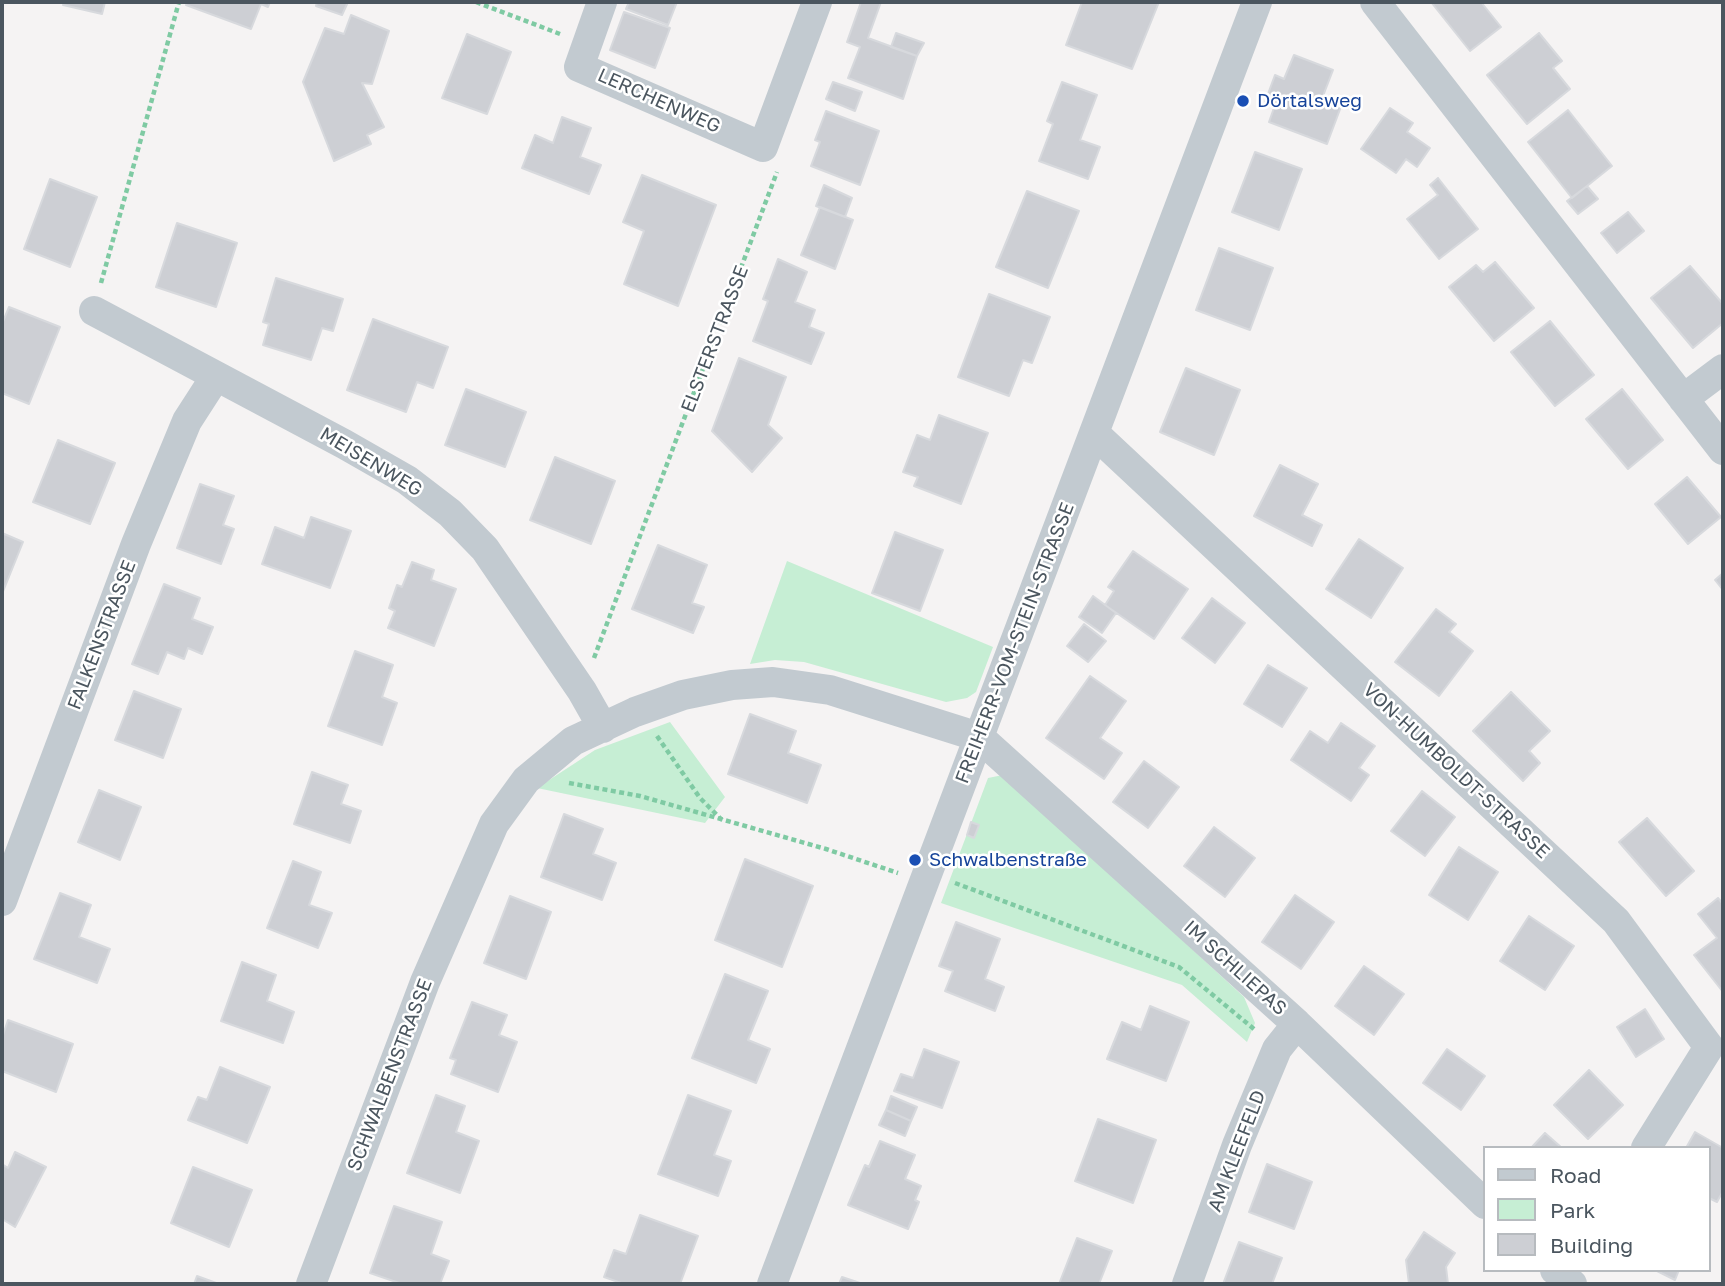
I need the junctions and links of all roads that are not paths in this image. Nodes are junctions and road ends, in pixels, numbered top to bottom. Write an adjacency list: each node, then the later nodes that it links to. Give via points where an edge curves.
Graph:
1 (602, 2): 2 (street, LERCHENWEG, via 579,67 763,147)
2 (817, 2)
3 (1257, 2): 9 (street, FREIHERR-VOM-STEIN-STRASSE)
4 (1375, 2): 8 (street)
5 (94, 311): 7 (street, MEISENWEG)
6 (1723, 369): 8 (street)
7 (216, 376): 11 (street, MEISENWEG, via 407,480 450,513 485,549); 13 (street, FALKENSTRASSE, via 177,445)
8 (1683, 398): 10 (street)
9 (1094, 433): 12 (street, FREIHERR-VOM-STEIN-STRASSE); 15 (street, VON-HUMBOLDT-STRASSE, via 1616,921 1709,1047)
10 (1723, 450)
11 (603, 728): 12 (street, SCHWALBENSTRASSE, via 684,695 773,682 830,690); 17 (street, SCHWALBENSTRASSE, via 573,741 526,780 477,856)
12 (979, 737): 14 (street, IM SCHLIEPAS); 18 (street, FREIHERR-VOM-STEIN-STRASSE)
13 (2, 901)
14 (1297, 1024): 16 (street, IM SCHLIEPAS); 19 (street, AM KLEEFELD, via 1278,1049 1237,1145)
15 (1647, 1146)
16 (1484, 1202)
17 (311, 1284)
18 (772, 1284)
19 (1187, 1284)

